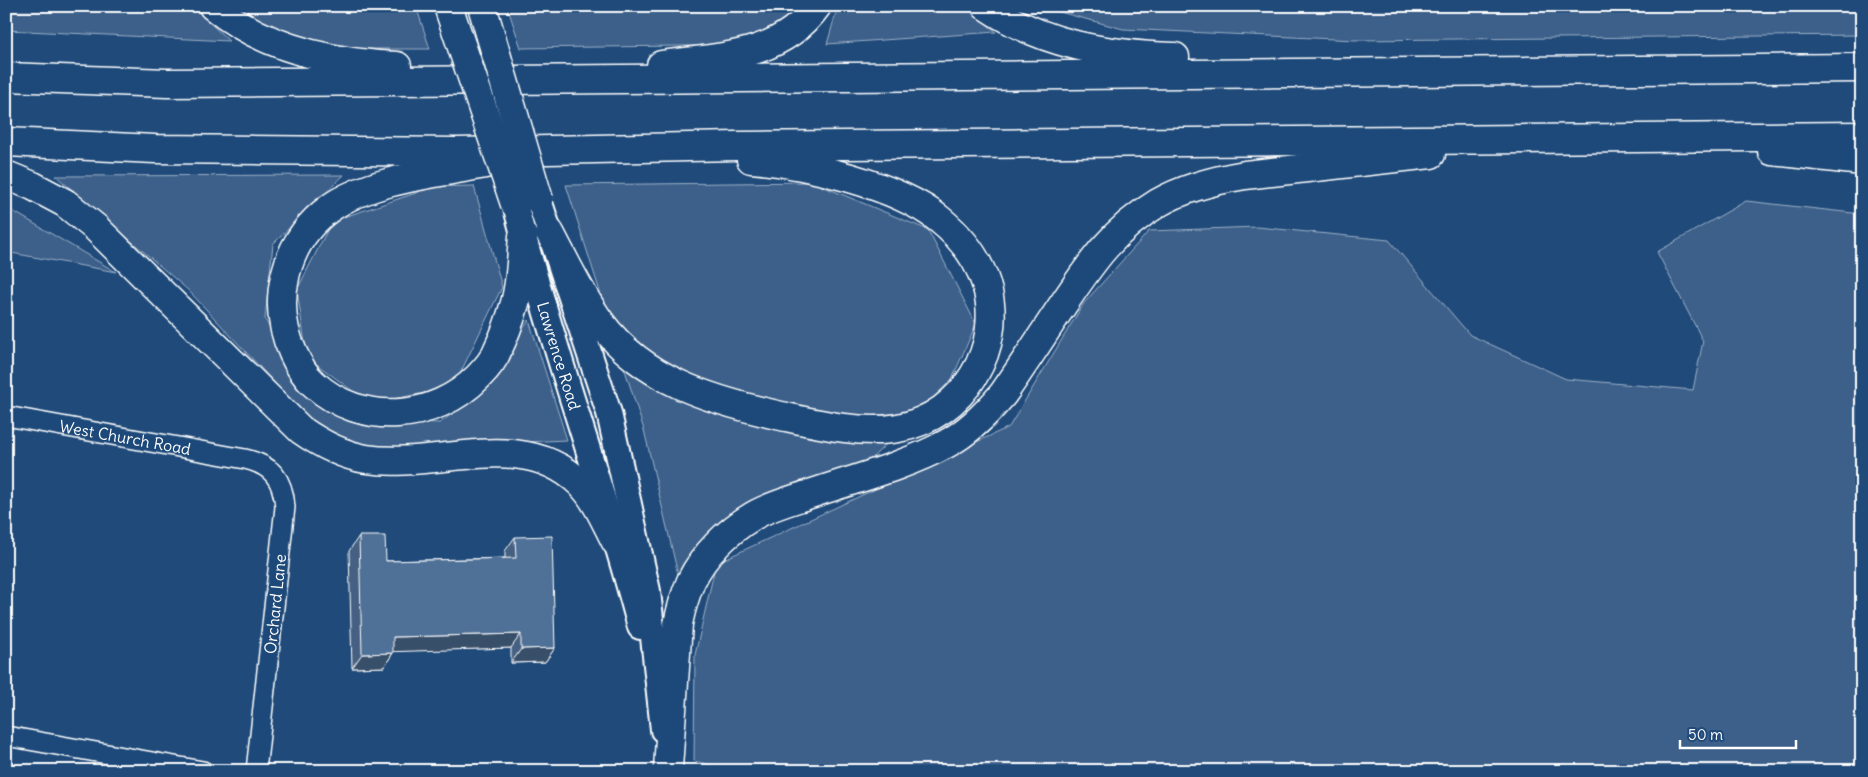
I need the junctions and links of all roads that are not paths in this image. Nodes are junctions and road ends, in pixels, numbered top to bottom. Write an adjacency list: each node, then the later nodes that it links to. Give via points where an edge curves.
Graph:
1 (213, 6): 9 (highway, via 266,39 296,50 378,65 429,67)
2 (448, 6): 19 (highway, Lawrence Road, bridge)
3 (482, 6): 19 (highway, Lawrence Road, bridge)
4 (817, 6): 10 (highway, via 797,29 759,50)
5 (986, 6): 7 (highway, via 1030,30 1065,43 1134,56)
6 (1862, 68): 7 (highway)
7 (1518, 72): 10 (highway)
8 (6, 77): 9 (highway, via 167,83)
9 (485, 80): 10 (highway)
10 (559, 80)
11 (1862, 136): 13 (highway)
12 (1585, 137): 13 (highway); 15 (highway); 27 (highway, via 1237,176 1184,191 1136,217 1094,258 1003,394 967,430 925,455 754,515 717,544 692,580 678,624)
13 (1633, 137): 17 (highway)
14 (6, 142): 16 (highway, via 207,150)
15 (613, 149): 16 (highway); 20 (highway, via 759,159 814,169 884,190 929,211 968,248 986,284 990,331 974,376 956,399 932,416 915,424 886,430 861,429 763,412 695,392 656,373 616,342 594,312)
16 (548, 150): 21 (highway, via 371,187 337,203 316,220 301,237 292,255 282,297 282,320 298,364 313,384 326,393 368,411 404,414 452,398 486,369 498,350 515,303)
17 (1862, 161)
18 (6, 175): 24 (highway, via 65,203 96,228 301,430 321,444 344,454 382,461 507,453 546,461 581,484 595,501)
19 (527, 202): 20 (main road, Lawrence Road); 21 (main road, Lawrence Road)
20 (550, 233): 25 (main road, Lawrence Road, via 609,414 648,591)
21 (523, 236): 24 (main road, Lawrence Road)
22 (6, 416): 23 (street, West Church Road)
23 (245, 459): 29 (street, Orchard Lane, via 270,469 279,480 285,507)
24 (616, 542): 25 (main road, Lawrence Road)
25 (660, 706): 27 (main road, Lawrence Road)
26 (6, 736): 28 (street)
27 (668, 770)
28 (203, 771)
29 (256, 771)

